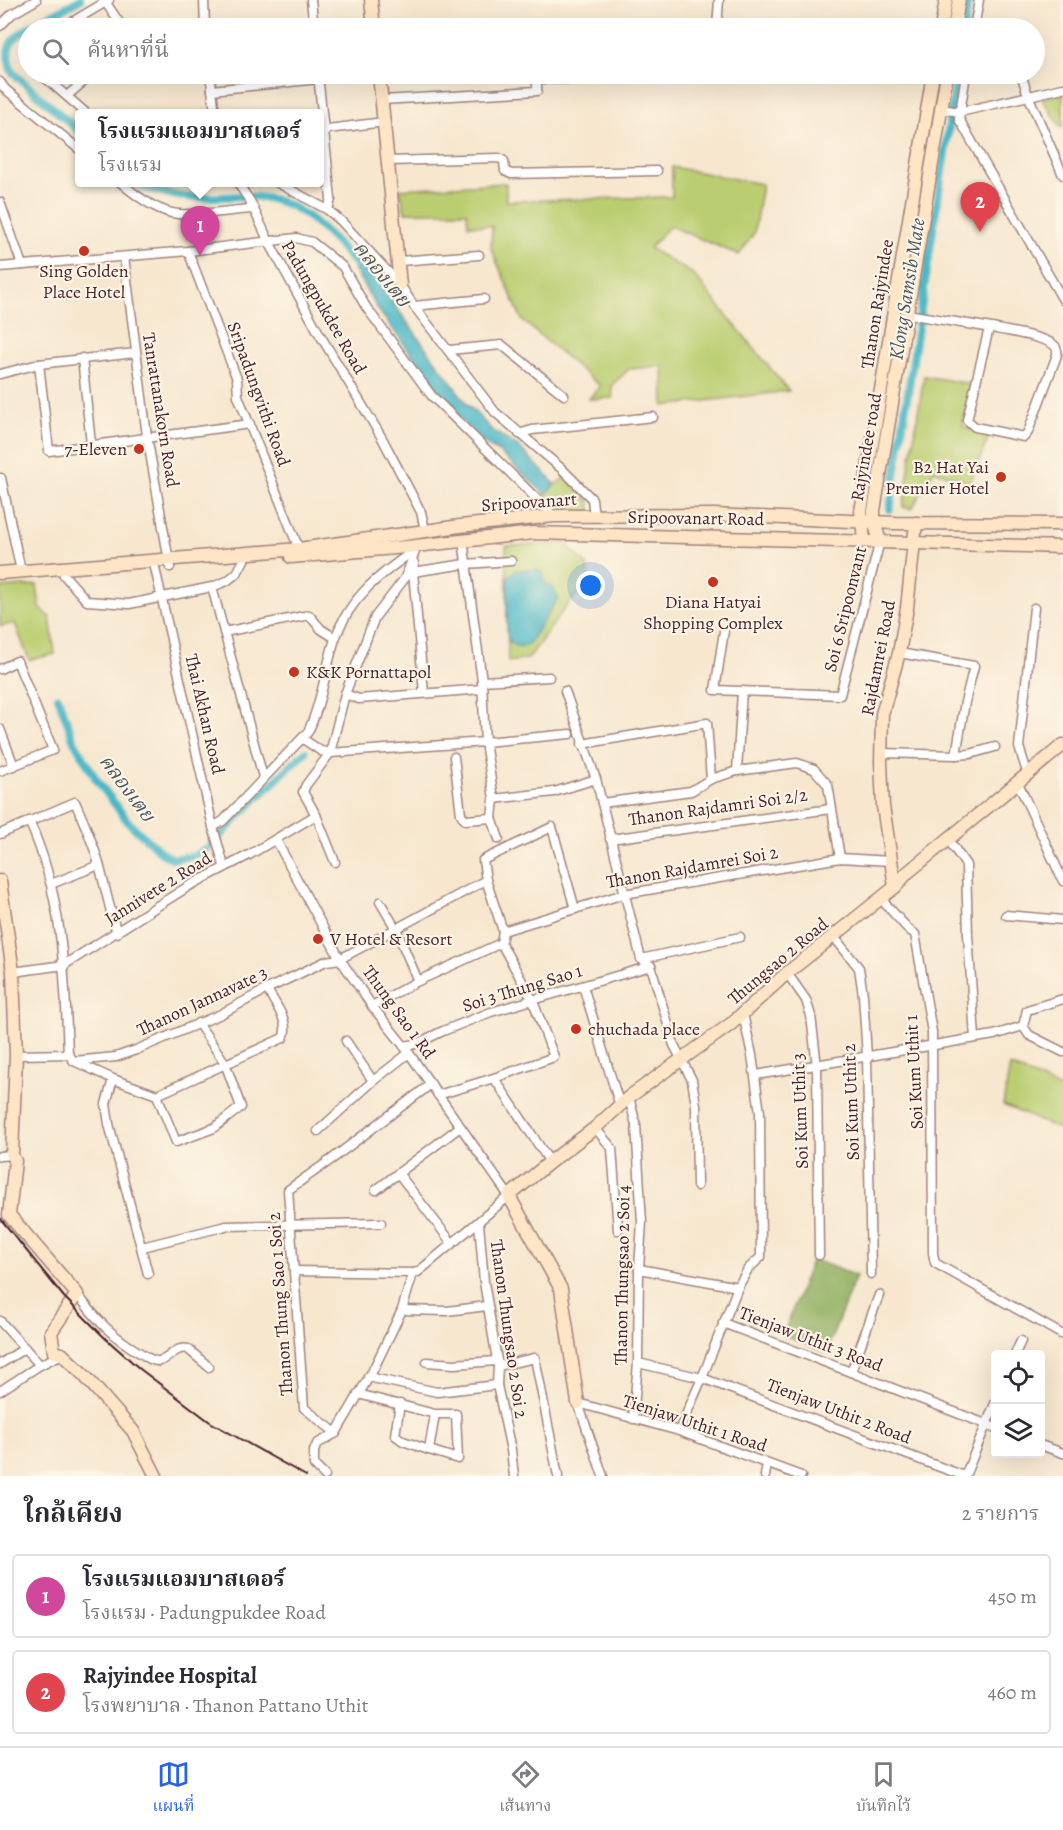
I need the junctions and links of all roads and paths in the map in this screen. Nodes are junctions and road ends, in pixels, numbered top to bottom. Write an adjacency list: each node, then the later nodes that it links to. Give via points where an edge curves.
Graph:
1 (36, 0): 19 (street)
2 (204, 0): 12 (street)
3 (311, 0): 13 (street)
4 (371, 0): 14 (main road)
5 (719, 0): 15 (street)
6 (946, 0): 16 (main road)
7 (959, 0): 17 (main road)
8 (979, 0): 18 (street)
9 (107, 1): 10 (street); 11 (street)
10 (79, 18)
11 (117, 18)
12 (205, 18)
13 (312, 18)
14 (373, 18)
15 (718, 18)
16 (943, 18)
17 (956, 18)
18 (976, 18)
19 (0, 26)
20 (0, 82): 44 (street)
21 (53, 84): 35 (street)
22 (81, 84): 35 (street)
23 (211, 84): 33 (street)
24 (258, 84): 33 (street)
25 (319, 84): 39 (street)
26 (380, 84): 36 (main road)
27 (537, 84): 36 (street, via 537,91)
28 (931, 84): 81 (main road, Thanon Rajyindee, via 861,511)
29 (948, 84): 40 (main road, Rajyindee road)
30 (962, 84): 40 (street)
31 (1024, 84): 34 (street)
32 (1063, 88): 34 (street)
33 (212, 90): 38 (street)
34 (1028, 95): 40 (street); 47 (street)
35 (67, 96): 37 (street)
36 (382, 100): 41 (main road)
37 (81, 109)
38 (214, 109)
39 (321, 109)
40 (952, 112): 63 (street); 65 (main road, Rajyindee road)
41 (384, 122): 42 (street); 45 (main road)
42 (324, 130)
43 (324, 145): 53 (street, via 331,199)
44 (75, 146)
45 (388, 161): 46 (street, via 499,158 511,174); 58 (main road)
46 (657, 171)
47 (1063, 175)
48 (125, 187): 52 (street, via 177,214)
49 (240, 187): 52 (street)
50 (284, 187): 53 (street)
51 (0, 202): 59 (street)
52 (252, 205): 54 (street)
53 (328, 210): 61 (street)
54 (269, 242): 55 (street, Padungpukdee Road); 79 (street, via 296,238 312,242 343,267 366,307 431,395); 85 (street, Padungpukdee Road, via 382,438 421,512)
55 (188, 251): 57 (street, Padungpukdee Road); 74 (street, Sripadungvithi Road)
56 (479, 255): 58 (street)
57 (124, 256): 59 (street, Padungpukdee Road); 68 (street, Tanrattanakorn Road)
58 (399, 261): 61 (main road)
59 (22, 265): 60 (street, Padungpukdee Road)
60 (0, 267)
61 (400, 285): 64 (street)
62 (484, 299): 64 (street)
63 (1063, 300)
64 (414, 306): 67 (street)
65 (910, 314): 66 (street); 81 (main road, Rajyindee road, via 875,503)
66 (989, 328): 66 (street, via 1042,340 1057,351 1024,437 975,427 967,420)
67 (449, 351): 72 (street, via 502,345); 75 (street, via 495,412)
68 (135, 353): 69 (street); 76 (street, Tanrattanakorn Road)
69 (82, 358): 70 (street); 77 (street)
70 (39, 364): 71 (street); 77 (street, via 49,450)
71 (0, 374)
72 (564, 395)
73 (653, 417): 75 (street)
74 (250, 424): 76 (street); 92 (street, Sripadungvithi Road)
75 (519, 434): 80 (street, via 591,499)
76 (147, 436): 77 (street); 95 (street, Tanrattanakorn Road)
77 (91, 444)
78 (1, 478): 98 (street)
79 (554, 516): 80 (main road, Sripoovanart); 84 (main road, Sripoovanart)
80 (594, 516): 81 (main road, Sripoovanart, via 713,515)
81 (868, 522): 82 (main road, Sripoovanart); 87 (main road, Thanon Rajyindee); 88 (main road, Rajyindee road)
82 (916, 523): 83 (main road, Sripoovanart); 89 (main road, Rajdamrei Road)
83 (1063, 524)
84 (460, 526): 85 (main road, Sripoovanart); 86 (main road)
85 (425, 530): 92 (main road, Sripoovanart)
86 (463, 540): 87 (main road, Sripoovanart Road, via 534,533); 91 (main road, Sripoovanart Road); 96 (street)
87 (864, 540): 88 (main road, Sripoovanart Road)
88 (880, 541): 89 (main road, Sripoovanart Road); 114 (street, Soi 6 Sripoonvant, via 840,695)
89 (915, 542): 90 (main road, Sripoovanart Road); 109 (main road, Rajdamrei Road)
90 (1063, 547)
91 (411, 548): 92 (main road, Sripoovanart); 99 (street); 108 (street, via 357,598); 116 (street, via 405,578 375,617)
92 (300, 552): 93 (main road, Sripoovanart); 95 (main road, Sripoovanart)
93 (244, 560): 95 (main road, Sripoovanart); 103 (street, via 237,573)
94 (511, 561): 96 (street)
95 (170, 564): 97 (main road, Sripoovanart); 98 (main road, Sripoovanart)
96 (465, 564): 99 (street); 112 (street)
97 (155, 568): 101 (main road, Sripoovanart); 104 (street, Thai Akhan Road)
98 (21, 571): 100 (main road, Sripoovanart)
99 (413, 572): 115 (street)
100 (0, 573)
101 (64, 575): 102 (main road, Sripoovanart); 104 (street, via 87,601 129,604)
102 (0, 580)
103 (212, 587): 104 (street); 107 (street)
104 (162, 598): 141 (street, Thai Akhan Road)
105 (1034, 608): 134 (street, via 1019,747)
106 (724, 631): 114 (street, via 715,690)
107 (224, 632): 108 (street, via 309,615); 131 (street)
108 (335, 638): 119 (street, via 316,715)
109 (899, 653): 125 (main road, Rajdamrei Road, via 882,714); 126 (street, via 974,666)
110 (0, 669): 128 (street, via 17,661 53,750)
111 (549, 676): 112 (street)
112 (482, 685): 115 (street); 120 (street)
113 (565, 691): 121 (street)
114 (742, 691): 130 (street)
115 (424, 693): 116 (street, via 359,699)
116 (345, 694): 124 (street)
117 (0, 729): 128 (street)
118 (570, 734): 120 (street)
119 (305, 740): 124 (street); 131 (street)
120 (485, 742): 124 (street); 135 (street)
121 (582, 744): 132 (street); 133 (street, via 707,723)
122 (1063, 745): 134 (main road, Thungsao 2 Road)
123 (995, 747): 126 (street)
124 (325, 752): 138 (street, via 303,792)
125 (881, 753): 126 (street); 148 (main road, Rajdamrei Road)
126 (956, 755)
127 (454, 757): 139 (street, via 461,814 465,820)
128 (14, 766): 129 (street)
129 (0, 771)
130 (737, 771): 133 (street); 137 (street, via 803,764 828,785)
131 (263, 777): 141 (street)
132 (596, 779): 135 (street, via 554,792); 136 (street)
133 (711, 779): 136 (street, via 691,791)
134 (1023, 779): 145 (main road, Thungsao 2 Road); 154 (street)
135 (494, 799): 139 (street)
136 (602, 803): 143 (street)
137 (831, 809): 143 (street, Thanon Rajdamri Soi 2/2); 147 (street)
138 (316, 815): 146 (street, Jannivete 2 Road); 149 (street)
139 (492, 818): 144 (street)
140 (29, 821): 142 (street); 150 (street, via 75,802); 155 (street)
141 (214, 829): 151 (street, Thai Akhan Road)
142 (0, 834)
143 (610, 838): 157 (street)
144 (499, 839)
145 (948, 839): 156 (main road, Thungsao 2 Road); 184 (street, via 966,865)
146 (276, 840): 151 (street, Jannivete 2 Road); 169 (street, Thung Sao 1 Rd)
147 (840, 858): 148 (street, Thanon Rajdamrei Soi 2); 157 (street, Thanon Rajdamrei Soi 2)
148 (891, 861): 156 (main road, Rajdamrei Road)
149 (335, 862)
150 (99, 865): 155 (street); 165 (street)
151 (224, 866): 165 (street, Jannivete 2 Road)
152 (486, 880): 160 (street, via 483,860 552,827); 163 (street, Thanon Jannavate 3); 164 (street)
153 (0, 881): 173 (main road)
154 (1063, 881)
155 (51, 884): 171 (street)
156 (896, 887): 158 (main road, Thungsao 2 Road)
157 (624, 894): 160 (street, Thanon Rajdamrei Soi 2); 170 (street)
158 (880, 899): 167 (main road, Thungsao 2 Road); 186 (street, Soi Kum Uthit 1, via 915,934)
159 (380, 902): 163 (street)
160 (575, 909): 164 (street, Thanon Rajdamrei Soi 2)
161 (1006, 915): 162 (street)
162 (1063, 920)
163 (396, 928): 169 (street, Thanon Jannavate 3); 175 (street)
164 (503, 931): 168 (street)
165 (117, 933): 171 (street, Jannivete 2 Road)
166 (740, 937): 170 (street)
167 (834, 937): 174 (main road, Thungsao 2 Road); 190 (street, Soi Kum Uthit 2, via 859,968)
168 (501, 943): 175 (street); 179 (street)
169 (340, 959): 177 (street, Thanon Jannavate 3, via 326,961); 180 (street, Thung Sao 1 Rd)
170 (641, 959): 172 (street)
171 (64, 965): 173 (street, Jannivete 2 Road); 191 (street)
172 (651, 966): 176 (street, Soi 3 Thung Sao 1); 192 (street, via 674,1045)
173 (13, 972): 189 (main road)
174 (787, 973): 181 (main road, Thungsao 2 Road); 194 (street, Soi Kum Uthit 3, via 806,1000)
175 (418, 981): 180 (street)
176 (583, 986): 179 (street, Soi 3 Thung Sao 1); 202 (street, Thanon Thungsao 2 Soi 4)
177 (267, 989): 182 (street, Thanon Jannavate 3); 193 (street, via 285,1023 285,1033 282,1038)
178 (1063, 999): 183 (street, via 1027,1010)
179 (532, 1001): 187 (street, Soi 3 Thung Sao 1, via 491,1012); 196 (street, via 554,1057)
180 (372, 1006): 187 (street, Thung Sao 1 Rd)
181 (743, 1014): 192 (main road, Thungsao 2 Road); 195 (street)
182 (198, 1023): 191 (street, Thanon Jannavate 3, via 116,1057); 193 (street)
183 (1023, 1026): 184 (street); 188 (street, via 1029,1035)
184 (975, 1038): 186 (street)
185 (346, 1041): 198 (street)
186 (931, 1046): 190 (street); 231 (street, Soi Kum Uthit 1, via 933,1253 937,1265)
187 (407, 1050): 198 (street, Soi 3 Thung Sao 1); 199 (street, Thung Sao 1 Rd)
188 (1063, 1052)
189 (16, 1055): 191 (street, Thanon Jannavate 3); 206 (main road)
190 (867, 1056): 194 (street); 223 (street, Soi Kum Uthit 2)
191 (71, 1058): 197 (street, Thanon Jannavate 3)
192 (682, 1059): 202 (main road, Thungsao 2 Road); 209 (street, via 692,1080 696,1105)
193 (225, 1063): 200 (street); 200 (street, via 241,1107 214,1128 176,1142)
194 (817, 1066): 195 (street); 218 (street, Soi Kum Uthit 3)
195 (756, 1076): 224 (street, via 761,1257 748,1269)
196 (494, 1078): 201 (street); 207 (street)
197 (113, 1079): 200 (street, Thanon Jannavate 3); 217 (street, via 107,1113)
198 (373, 1081): 205 (street, Soi 3 Thung Sao 1)
199 (430, 1084): 201 (street, Thung Sao 1 Rd); 214 (street, Thanon Thung Sao 1 Soi 2, via 288,1190)
200 (157, 1095)
201 (438, 1095): 203 (street, Thung Sao 1 Rd)
202 (624, 1102): 204 (main road, Thungsao 2 Road); 219 (street, Thanon Thungsao 2 Soi 4, via 636,1125 642,1222)
203 (460, 1127): 208 (street); 211 (street, Thung Sao 1 Rd)
204 (595, 1128): 207 (main road, Thungsao 2 Road); 215 (street, via 612,1148)
205 (318, 1131)
206 (6, 1156): 226 (main road, via 15,1161 9,1215)
207 (550, 1162): 211 (main road, Thungsao 2 Road)
208 (399, 1173): 210 (street); 216 (street)
209 (697, 1186)
210 (376, 1190)
211 (509, 1196): 213 (street); 248 (main road, via 561,1289)
212 (381, 1223): 214 (street)
213 (479, 1223): 216 (street); 227 (street, Thanon Thungsao 2 Soi 2)
214 (291, 1226): 217 (street, via 226,1226); 220 (street, Thanon Thung Sao 1 Soi 2)
215 (618, 1230)
216 (452, 1243): 221 (street)
217 (142, 1247): 222 (street)
218 (819, 1256)
219 (639, 1269): 224 (street); 238 (street, Thanon Thungsao 2 Soi 4)
220 (295, 1270): 221 (street); 256 (street, Thanon Thung Sao 1 Soi 2, via 304,1408)
221 (413, 1273): 228 (street)
222 (148, 1274)
223 (872, 1274)
224 (738, 1287): 230 (street)
225 (879, 1294): 242 (street)
226 (74, 1299): 235 (main road, via 51,1332 54,1352); 241 (street, via 125,1345 155,1361 177,1349 188,1349)
227 (487, 1306): 228 (street, via 447,1311); 237 (street, Thanon Thungsao 2 Soi 2)
228 (402, 1310): 243 (street)
229 (0, 1321): 233 (street)
230 (723, 1323): 242 (street, Tienjaw Uthit 3 Road); 244 (street, Tienjaw Uthit 3 Road)
231 (1063, 1335)
232 (1021, 1341): 234 (street)
233 (25, 1348): 239 (street); 240 (street)
234 (1017, 1350)
235 (62, 1354): 240 (street); 261 (main road, via 133,1431)
236 (427, 1362): 237 (street)
237 (497, 1363): 245 (street, Thanon Thungsao 2 Soi 2); 264 (street, via 535,1358)
238 (638, 1363): 244 (street, Tienjaw Uthit 2 Road); 252 (street, Thanon Thungsao 2 Soi 4)
239 (0, 1364)
240 (40, 1365): 246 (street)
241 (209, 1367)
242 (851, 1372): 253 (street, Tienjaw Uthit 3 Road)
243 (368, 1377): 245 (street, via 437,1392); 247 (street)
244 (702, 1378): 255 (street, Tienjaw Uthit 3 Road); 268 (street, Tienjaw Uthit 2 Road)
245 (497, 1385): 263 (street, Thanon Thungsao 2 Soi 2)
246 (0, 1391)
247 (358, 1394): 249 (street); 256 (street)
248 (578, 1403): 252 (street, Tienjaw Uthit 1 Road); 265 (street)
249 (400, 1404): 251 (street); 258 (street, via 395,1435)
250 (995, 1404): 253 (street)
251 (435, 1414): 258 (street); 258 (street, via 456,1414 458,1459)
252 (633, 1419): 255 (street, Tienjaw Uthit 1 Road)
253 (986, 1424): 254 (street, Tienjaw Uthit 3 Road); 268 (street)
254 (991, 1426)
255 (679, 1431): 260 (street, Tienjaw Uthit 1 Road)
256 (336, 1433): 262 (street, via 317,1444 314,1451 314,1466)
257 (1045, 1446): 259 (street)
258 (429, 1450)
259 (1063, 1453)
260 (767, 1464): 266 (street); 267 (street, Tienjaw Uthit 1 Road)
261 (156, 1476)
262 (325, 1476)
263 (514, 1476)
264 (558, 1476)
265 (603, 1476)
266 (765, 1476)
267 (801, 1476)
268 (964, 1476)

